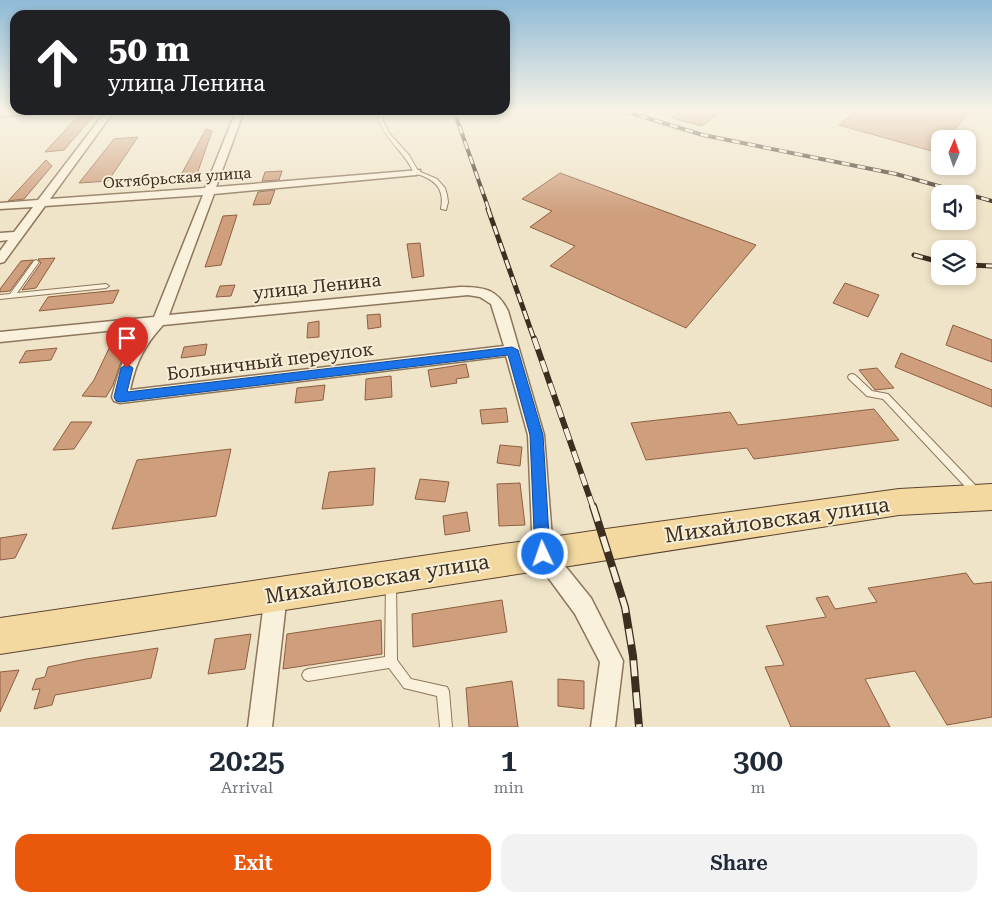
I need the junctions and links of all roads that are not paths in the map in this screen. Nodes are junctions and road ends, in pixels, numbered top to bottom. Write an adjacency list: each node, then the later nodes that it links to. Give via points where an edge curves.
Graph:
1 (85, 145): 6 (street)
2 (227, 145): 5 (street)
3 (398, 145): 4 (lane)
4 (416, 172): 5 (street, Октябрьская улица); 8 (lane, via 441,184 447,199)
5 (211, 191): 6 (street, Октябрьская улица); 16 (street)
6 (43, 203): 7 (street, Октябрьская улица); 9 (street)
7 (0, 206)
8 (444, 209)
9 (18, 235): 10 (street); 11 (street)
10 (0, 237)
11 (0, 259)
12 (36, 262): 14 (lane)
13 (106, 286): 14 (lane)
14 (12, 296): 15 (lane)
15 (0, 297)
16 (160, 320): 17 (street, улица Ленина); 18 (street, улица Ленина, via 472,292 495,300); 18 (street, Больничный переулок, via 140,340 127,368 120,397)
17 (0, 337)
18 (512, 350): 21 (street, улица Ленина, via 536,435)
19 (852, 377): 20 (lane, via 870,394 885,396)
20 (986, 497): 21 (main road, Михайловская улица, via 899,502)
21 (543, 554): 22 (main road, Михайловская улица); 29 (street, via 583,606 612,660)
22 (391, 577): 23 (main road, Михайловская улица); 25 (lane)
23 (276, 594): 24 (main road, Михайловская улица); 27 (street)
24 (0, 636)
25 (391, 662): 26 (lane); 28 (lane, via 408,684 443,691)
26 (308, 675)
27 (260, 727)
28 (446, 727)
29 (603, 727)

